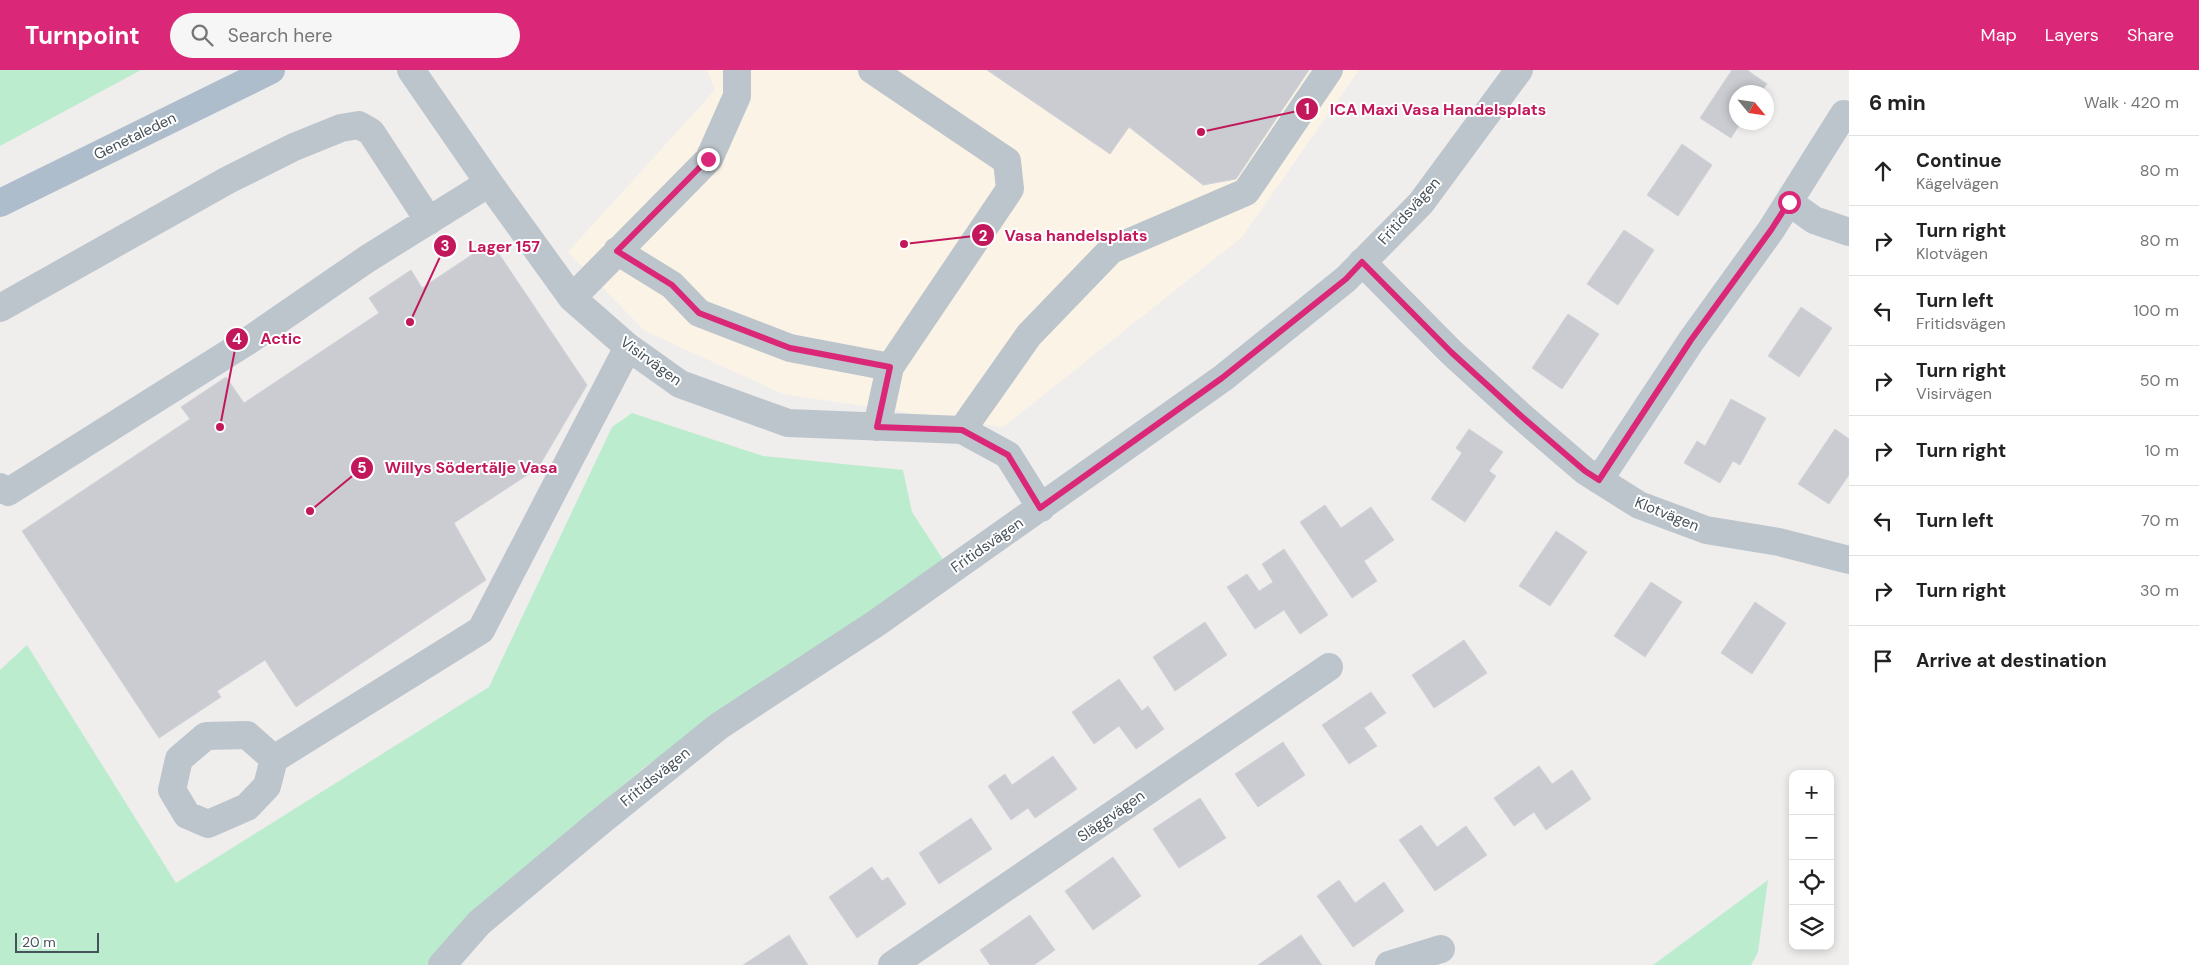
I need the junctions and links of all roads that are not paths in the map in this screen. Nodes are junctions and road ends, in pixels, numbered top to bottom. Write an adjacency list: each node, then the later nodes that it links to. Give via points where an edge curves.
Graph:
1 (271, 70): 10 (main road, Genetaleden)
2 (411, 70): 8 (street, Visirvägen)
3 (737, 70): 13 (street, via 737,96 708,159)
4 (872, 70): 18 (street, via 1007,162 1010,189)
5 (1329, 70): 20 (street, via 1246,192 1111,250 1029,335)
6 (1519, 70): 14 (street, Fritidsvägen, via 1421,203)
7 (1844, 114): 9 (street)
8 (489, 183): 11 (street); 15 (street, Visirvägen)
9 (1789, 202): 12 (street, via 1814,220); 21 (street, via 1691,340)
10 (0, 203)
11 (429, 221): 16 (street, via 371,132 358,126 341,128 228,180); 22 (street, via 367,258 248,341 8,492)
12 (1849, 232)
13 (617, 251): 15 (street); 18 (street, via 672,285 699,313 790,348)
14 (1362, 262): 21 (street, Klotvägen, via 1451,352 1520,415); 23 (street, Fritidsvägen, via 1346,279 1222,378)
15 (572, 298): 17 (street, Visirvägen)
16 (0, 308)
17 (628, 347): 19 (street, Visirvägen, via 680,384 788,423); 26 (street, via 481,630)
18 (890, 367): 19 (street)
19 (877, 427): 20 (street, Visirvägen)
20 (962, 430): 23 (street, Visirvägen, via 1008,455)
21 (1599, 480): 24 (street, Klotvägen, via 1639,505 1706,530 1778,542)
22 (0, 487)
23 (1040, 508): 28 (street, Fritidsvägen, via 875,624 719,726 479,923)
24 (1849, 560)
25 (1329, 666): 29 (street, Släggvägen)
26 (274, 759)
27 (1441, 949): 30 (street)
28 (442, 965)
29 (892, 965)
30 (1389, 965)

